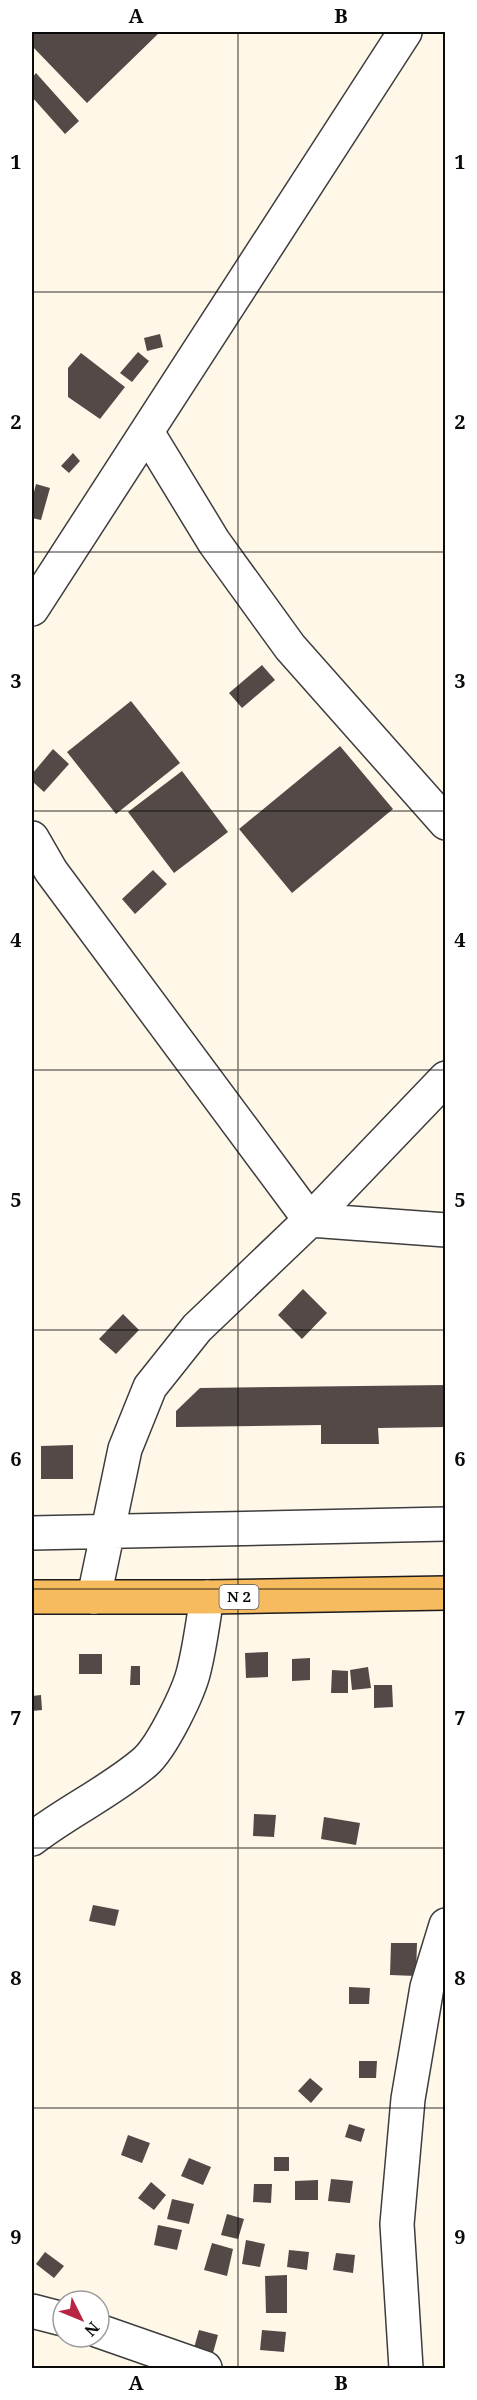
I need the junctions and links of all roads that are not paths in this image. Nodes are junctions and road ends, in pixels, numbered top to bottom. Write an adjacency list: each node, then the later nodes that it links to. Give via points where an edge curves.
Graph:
1 (405, 32): 2 (street)
2 (147, 432): 3 (street); 4 (street, via 214,542 290,647)
3 (32, 609)
4 (446, 823)
5 (32, 838): 7 (street, via 57,880)
6 (446, 1078): 7 (street)
7 (310, 1220): 8 (street); 10 (street, via 197,1328 150,1387 125,1449)
8 (446, 1230)
9 (446, 1524): 10 (street)
10 (108, 1532): 11 (street); 14 (street)
11 (32, 1533)
12 (446, 1593): 15 (main road, N 2)
13 (32, 1597): 14 (main road, N 2)
14 (94, 1597): 15 (main road, N 2)
15 (207, 1597): 16 (street, via 194,1672 166,1734 147,1760 119,1782)
16 (32, 1839)
17 (446, 1925): 22 (street, via 427,1987 406,2122 396,2224)
18 (32, 2311): 19 (street)
19 (51, 2316)
20 (111, 2335): 21 (street)
21 (205, 2368)
22 (406, 2368)

